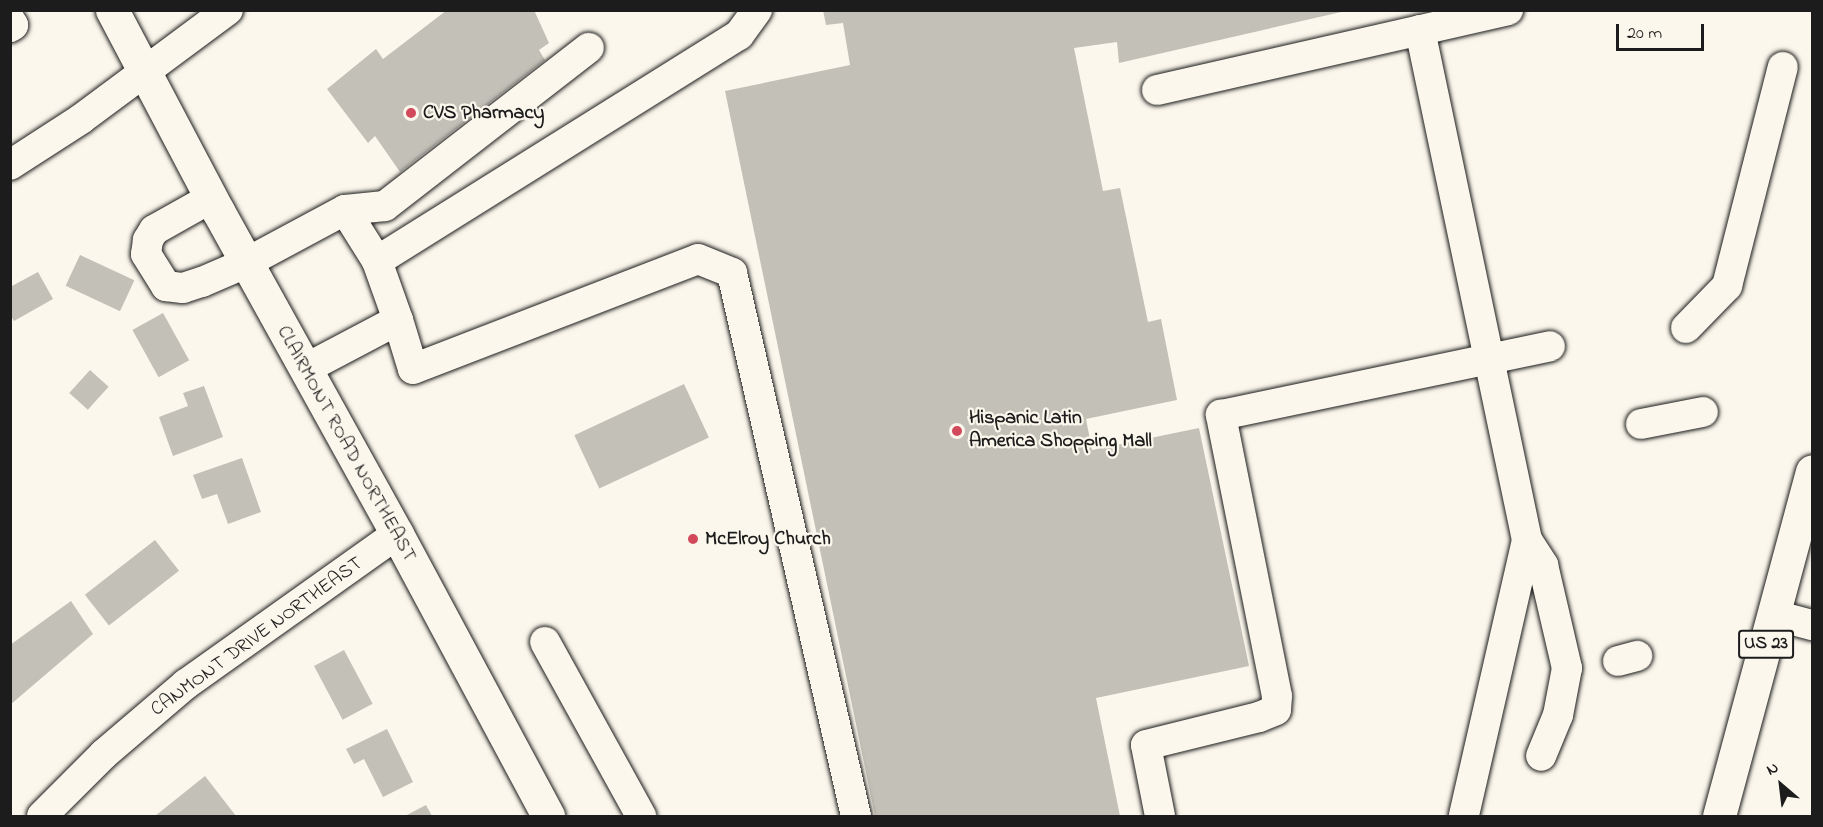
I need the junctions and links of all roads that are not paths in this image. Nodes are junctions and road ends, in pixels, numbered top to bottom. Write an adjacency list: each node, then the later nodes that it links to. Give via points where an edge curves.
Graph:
1 (112, 10): 10 (main road, CLAIRMONT ROAD NORTHEAST)
2 (228, 10): 10 (street)
3 (757, 10): 15 (street, via 740,35)
4 (1509, 10): 7 (street)
5 (10, 20): 6 (street)
6 (10, 27)
7 (1420, 30): 11 (street); 20 (street)
8 (589, 48): 14 (street, via 385,206)
9 (1783, 68): 18 (street, via 1727,286)
10 (145, 70): 12 (street, via 81,119); 13 (main road, CLAIRMONT ROAD NORTHEAST)
11 (1156, 90)
12 (10, 165)
13 (211, 198): 16 (main road, CLAIRMONT ROAD NORTHEAST); 16 (street, via 154,230 148,240 151,264 166,286 183,288)
14 (345, 210): 15 (street); 16 (street)
15 (378, 261): 17 (street)
16 (246, 263): 21 (main road, CLAIRMONT ROAD NORTHEAST)
17 (398, 320): 21 (street); 34 (street, via 413,369 698,259 732,273)
18 (1686, 327)
19 (1550, 346): 20 (street)
20 (1489, 359): 26 (street); 35 (street, via 1221,415 1277,696 1276,710 1146,745)
21 (304, 369): 25 (main road, CLAIRMONT ROAD NORTHEAST)
22 (1703, 412): 23 (street)
23 (1641, 424)
24 (1812, 471): 27 (main road, US 23)
25 (397, 534): 31 (street, CANMONT DRIVE NORTHEAST, via 186,684 104,754); 32 (main road, CLAIRMONT ROAD NORTHEAST)
26 (1527, 540): 30 (street, via 1543,565 1567,668 1558,715); 36 (street)
27 (1774, 615): 28 (street); 37 (main road, US 23)
28 (1812, 626)
29 (545, 642): 33 (street)
30 (1541, 756)
31 (42, 816)
32 (548, 816)
33 (641, 816)
34 (856, 816)
35 (1160, 816)
36 (1464, 816)
37 (1719, 816)

